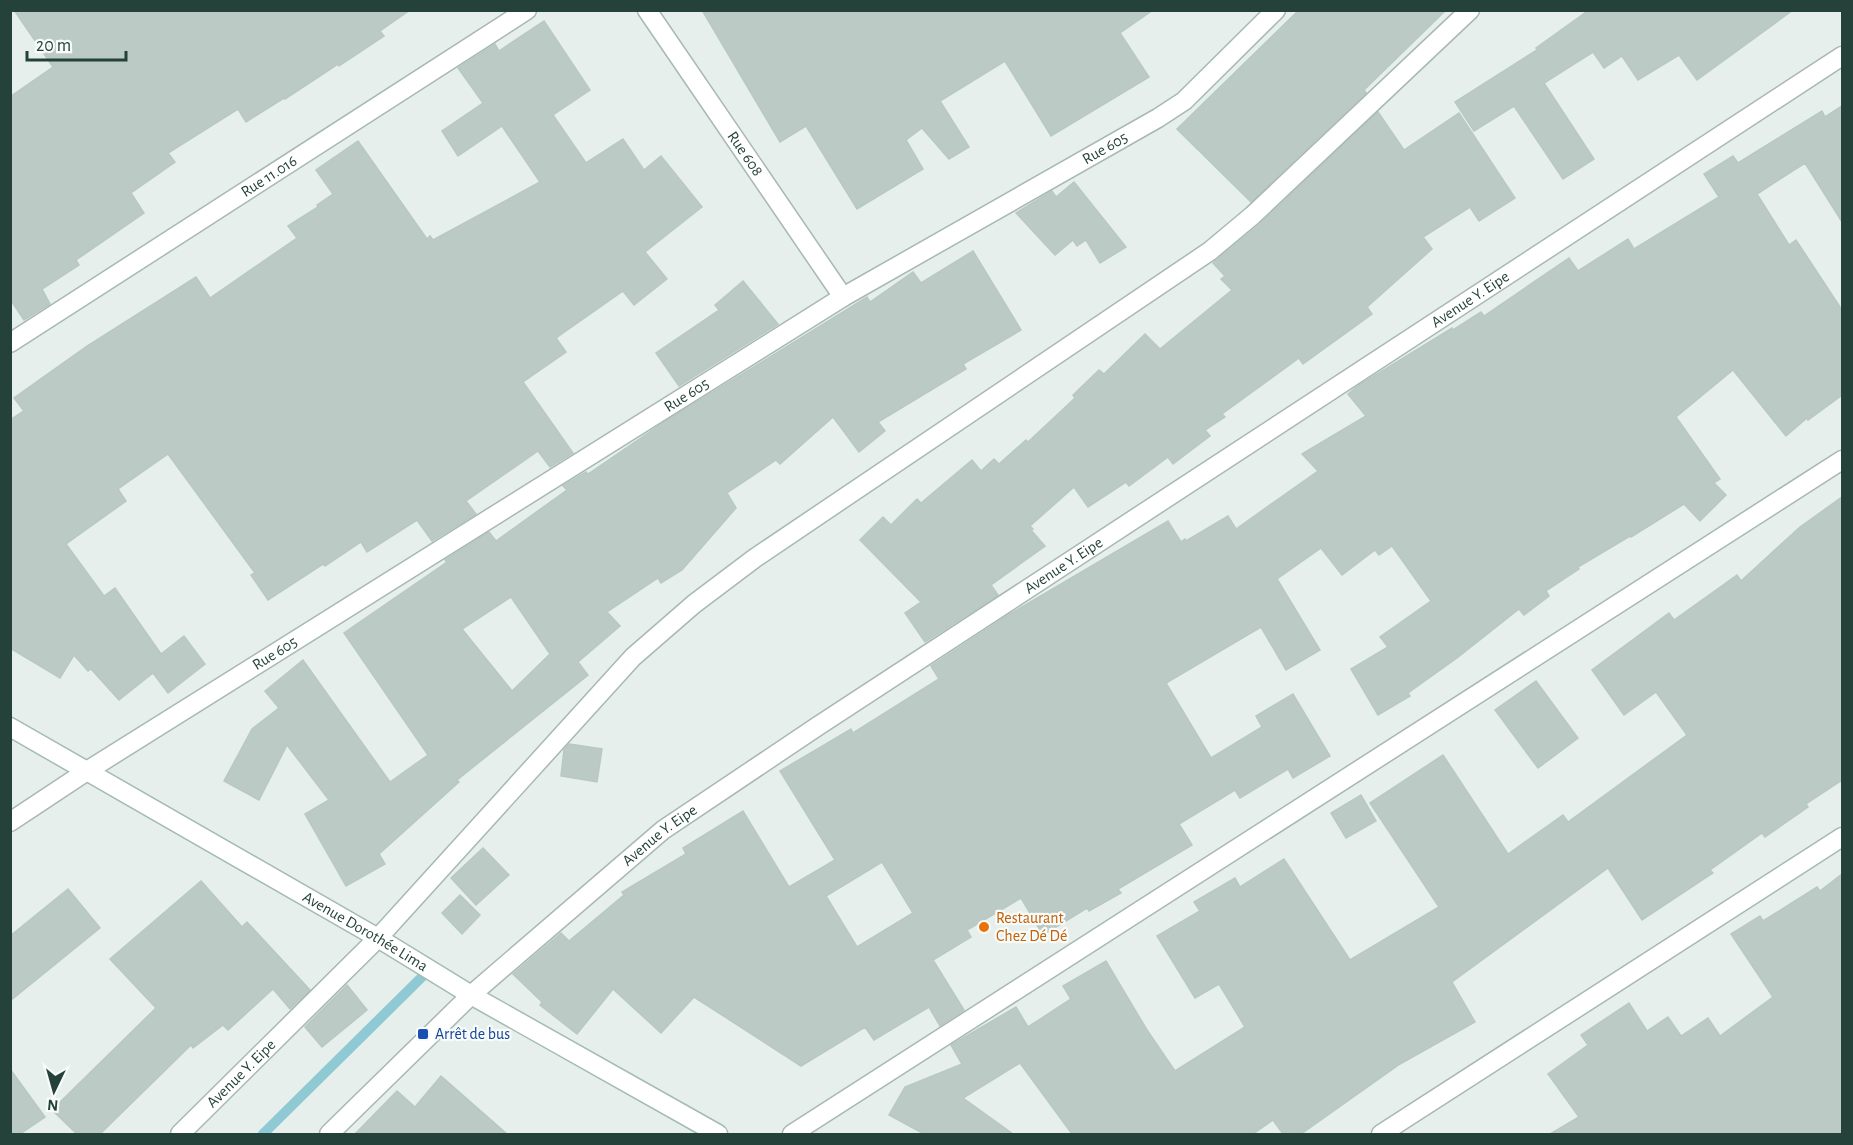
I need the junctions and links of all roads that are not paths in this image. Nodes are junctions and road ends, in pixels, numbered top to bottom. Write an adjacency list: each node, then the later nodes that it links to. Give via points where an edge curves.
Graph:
1 (527, 10): 7 (street, Rue 11.016)
2 (647, 10): 6 (street, Rue 608)
3 (1276, 10): 6 (street, Rue 605, via 1184,101)
4 (1470, 10): 13 (street, Avenue Y. Eipe, via 1210,251 755,558 694,604 633,657)
5 (1842, 56): 14 (street, Avenue Y. Eipe, via 663,830)
6 (843, 297): 10 (street, Rue 605)
7 (10, 343)
8 (1842, 460): 18 (street)
9 (10, 728): 10 (street, Avenue Dorothée Lima)
10 (87, 771): 11 (street, Rue 605); 13 (street, Avenue Dorothée Lima)
11 (10, 822)
12 (1842, 837): 19 (street)
13 (378, 938): 14 (street, Avenue Dorothée Lima); 15 (street, Avenue Y. Eipe)
14 (471, 995): 16 (street, Avenue Y. Eipe); 17 (street, Avenue Dorothée Lima)
15 (180, 1134)
16 (329, 1134)
17 (718, 1134)
18 (792, 1134)
19 (1381, 1134)

